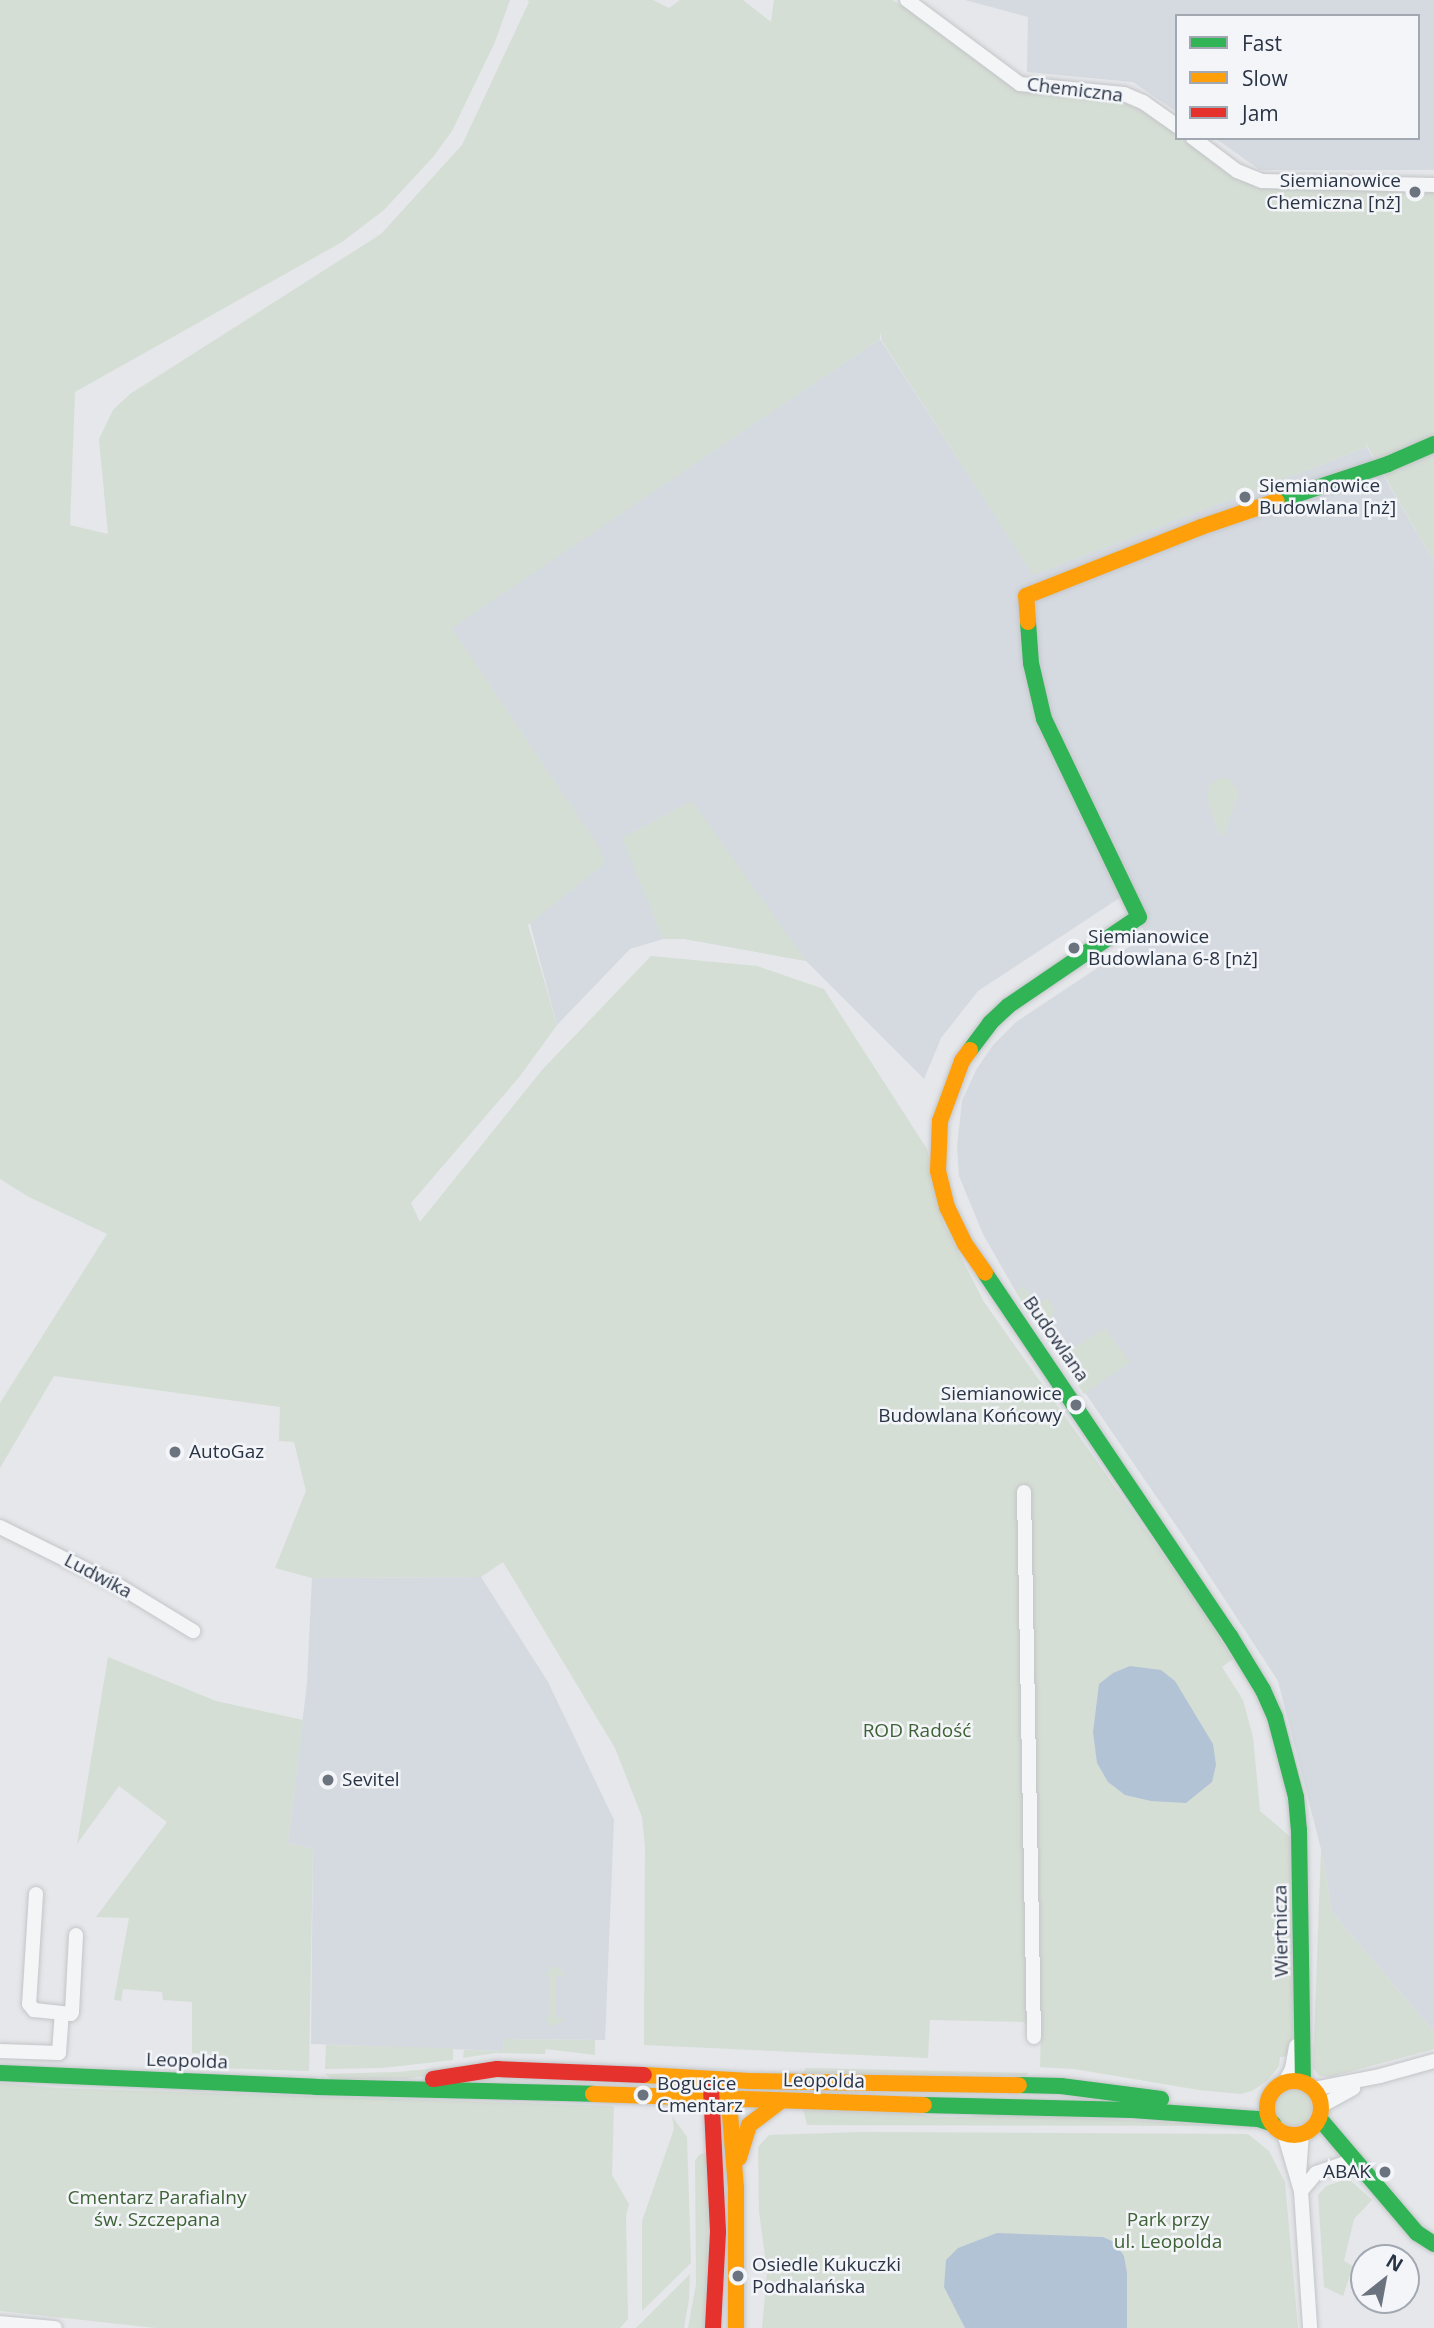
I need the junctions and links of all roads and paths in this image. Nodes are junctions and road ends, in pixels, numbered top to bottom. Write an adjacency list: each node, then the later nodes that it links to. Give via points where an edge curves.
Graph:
1 (907, 0): 2 (street, Chemiczna, via 1020,84 1124,94)
2 (1175, 125)
3 (1196, 140): 4 (street, via 1237,171 1262,181)
4 (1434, 185)
5 (1434, 444): 9 (street, Budowlana, via 1201,527 1026,596 1031,663 1044,719 1139,917 1008,1006 972,1044 952,1082 940,1121 938,1171 947,1207 965,1244 1263,1690 1285,1748)
6 (1024, 1492): 14 (street)
7 (0, 1527): 8 (street, Ludwika, via 119,1586)
8 (194, 1631)
9 (1299, 1830): 13 (street, Wiertnicza)
10 (36, 1894): 12 (street, via 29,2004 34,2010)
11 (76, 1935): 12 (street, via 72,2012)
12 (62, 2014): 15 (street, via 59,2053)
13 (1300, 2031): 20 (street, Wiertnicza); 22 (street, Wiertnicza)
14 (1034, 2037)
15 (0, 2051)
16 (1434, 2061): 18 (street)
17 (0, 2073): 23 (street, Leopolda)
18 (1380, 2076): 22 (street); 28 (street, via 1334,2097)
19 (720, 2079): 21 (street, Leopolda); 23 (street, Leopolda, via 497,2069); 24 (street)
20 (1285, 2082): 22 (street); 26 (street)
21 (1035, 2085): 26 (street, Leopolda, via 1232,2107); 27 (street)
22 (1308, 2085): 28 (street)
23 (372, 2089): 24 (street, Leopolda)
24 (720, 2099): 25 (street, Leopolda); 32 (street); 36 (street)
25 (781, 2101): 27 (street, Leopolda); 32 (street, via 744,2133)
26 (1268, 2103): 29 (street)
27 (1035, 2107): 29 (street, Leopolda, via 1264,2120)
28 (1313, 2122): 29 (street); 30 (street); 31 (street)
29 (1279, 2129): 31 (street)
30 (1356, 2166): 31 (street, via 1316,2173); 33 (street, via 1417,2233)
31 (1300, 2186): 38 (street)
32 (736, 2188): 37 (street)
33 (1434, 2244)
34 (0, 2323): 35 (street)
35 (55, 2328)
36 (713, 2328)
37 (736, 2328)
38 (1310, 2328)

